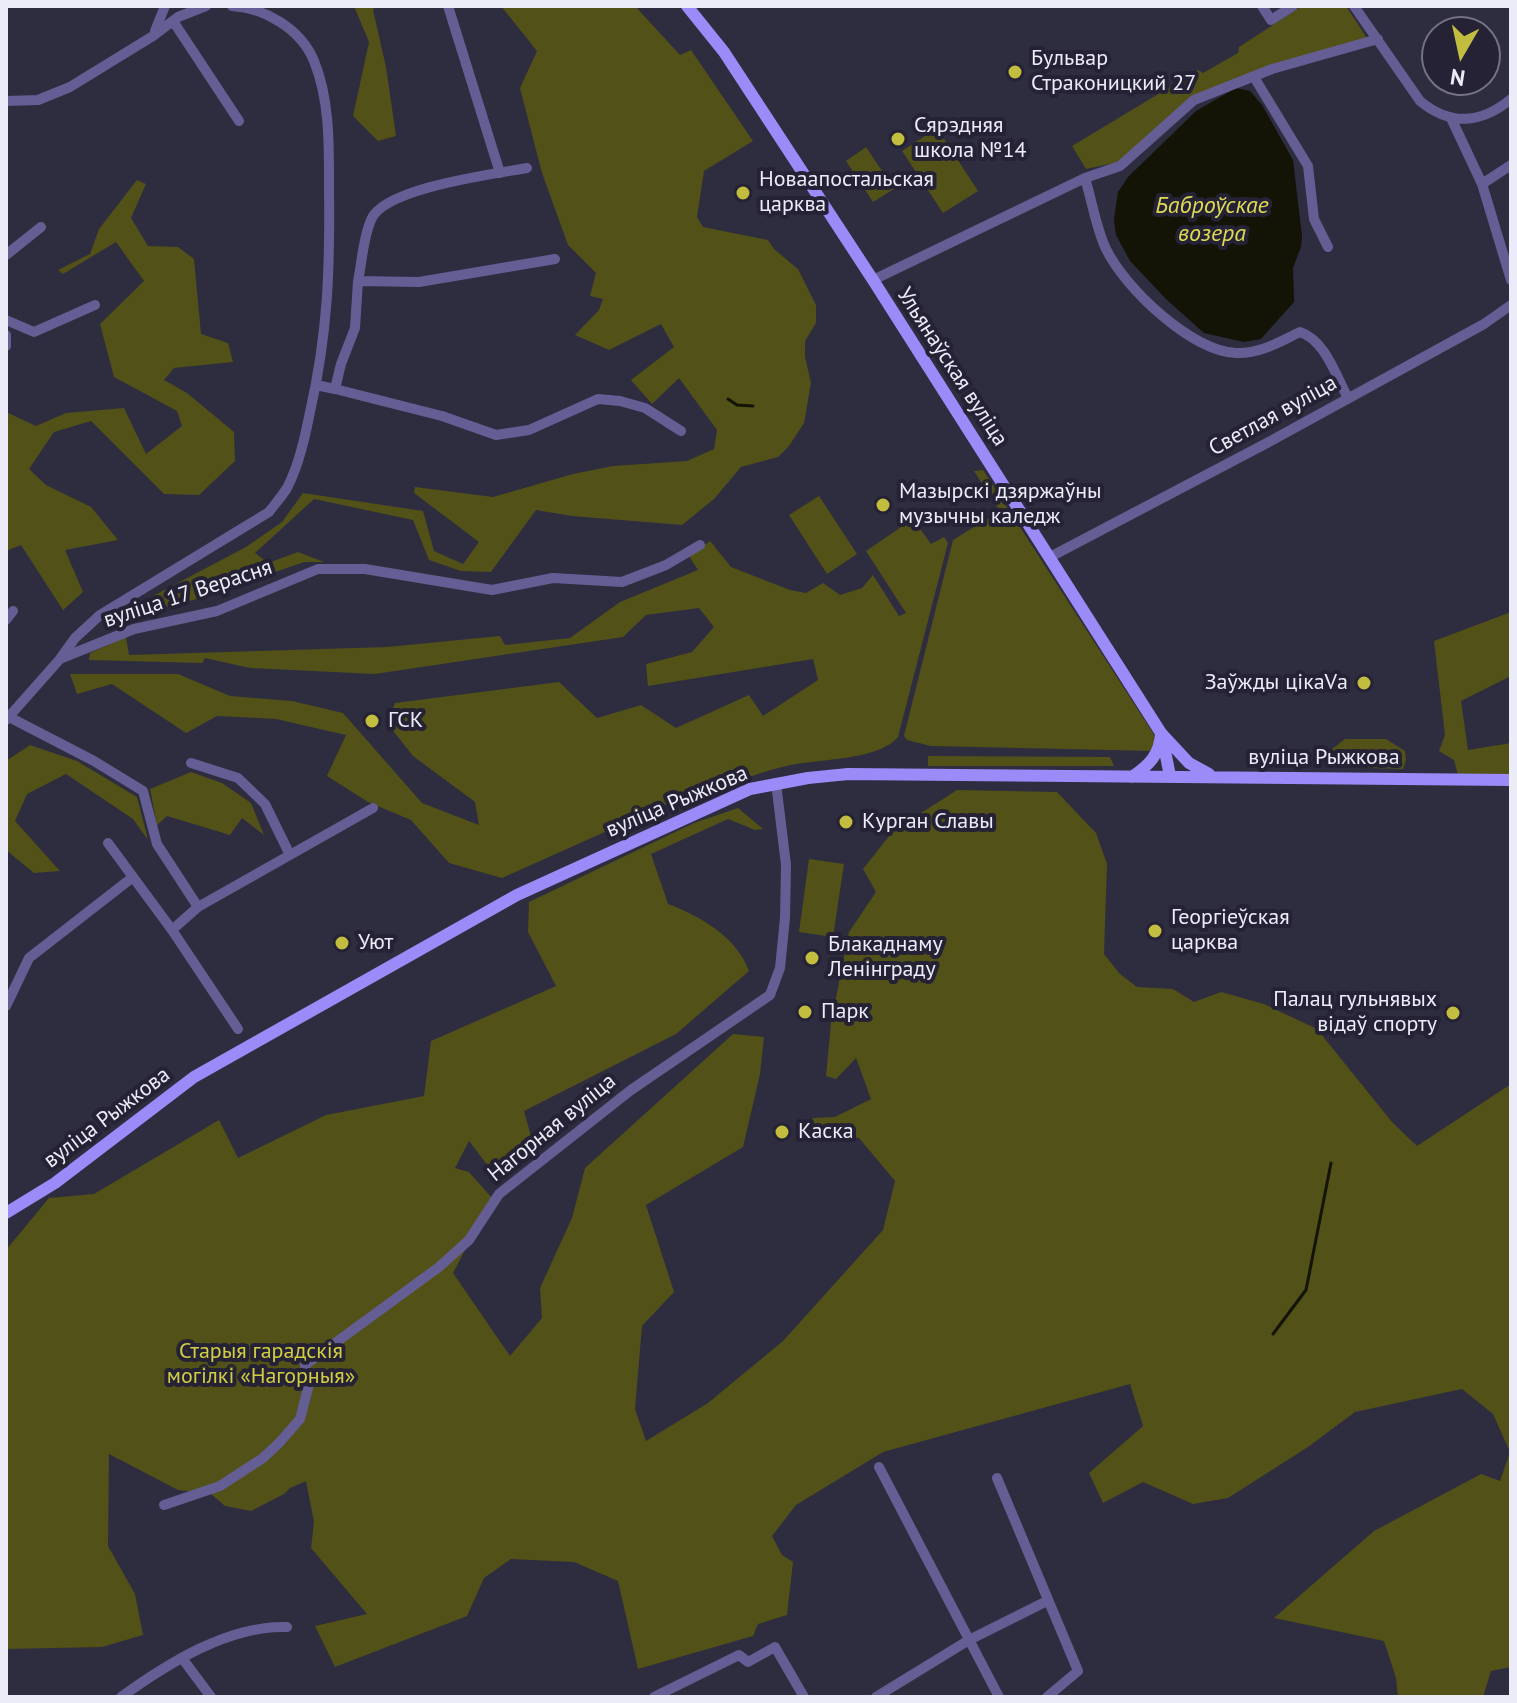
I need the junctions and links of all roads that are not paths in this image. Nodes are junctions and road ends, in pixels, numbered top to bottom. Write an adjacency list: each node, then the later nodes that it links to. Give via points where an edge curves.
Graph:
1 (165, 6): 10 (street)
2 (206, 6): 9 (street)
3 (232, 6): 34 (street, вуліца 17 Верасня, via 269,13 300,39 314,59 321,86 328,125 330,270)
4 (448, 6): 19 (street)
5 (687, 6): 26 (main road, Ульянаўская вуліца, via 724,52)
6 (1262, 6): 7 (street, via 1271,20)
7 (1293, 6)
8 (1354, 6): 11 (street)
9 (173, 21): 10 (street); 16 (street)
10 (153, 36): 14 (street, via 70,87 38,100)
11 (1378, 39): 12 (street); 15 (street, via 1420,101)
12 (1254, 77): 20 (street, via 1194,100 1120,166); 23 (street, via 1308,166 1314,219)
13 (1511, 99): 15 (street, via 1484,115)
14 (6, 101)
15 (1451, 118): 21 (street)
16 (239, 121)
17 (1511, 165): 21 (street)
18 (527, 168): 19 (street)
19 (500, 173): 28 (street, via 426,188 380,207 371,218)
20 (1085, 178): 26 (street); 36 (street, via 1106,249 1134,288 1181,331 1209,347 1235,353 1261,350 1300,332 1311,336)
21 (1482, 184): 27 (street)
22 (41, 227): 24 (street)
23 (1328, 247)
24 (6, 255)
25 (555, 259): 28 (street, via 419,282)
26 (873, 280): 39 (main road, Ульянаўская вуліца)
27 (1511, 280)
28 (358, 281): 35 (street, via 355,328)
29 (95, 305): 31 (street, via 34,332)
30 (1511, 305): 36 (street, Светлая вуліца)
31 (6, 320)
32 (6, 335): 33 (street)
33 (6, 346)
34 (316, 385): 35 (street); 40 (street, вуліца 17 Верасня, via 302,449 287,488 269,512 100,615)
35 (335, 389): 37 (street, via 496,435 529,430 598,399 645,408)
36 (1348, 398): 39 (street, Светлая вуліца)
37 (681, 431)
38 (700, 545): 40 (street, вуліца 17 Верасня, via 622,582 553,578 492,590 365,569 318,569 217,611 134,629)
39 (1050, 557): 42 (main road, Ульянаўская вуліца)
40 (60, 659): 41 (street, вуліца 17 Верасня)
41 (8, 718): 54 (street, via 143,791 157,844)
42 (1161, 733): 43 (main road, Ульянаўская вуліца); 45 (main road); 46 (main road, via 1158,752)
43 (1180, 753): 45 (main road, via 1179,766); 47 (main road, Ульянаўская вуліца)
44 (191, 763): 52 (street, via 238,778 265,804)
45 (1170, 776): 46 (main road, вуліца Рыжкова); 47 (main road, вуліца Рыжкова)
46 (1132, 777): 49 (main road, вуліца Рыжкова, via 848,774)
47 (1215, 777): 48 (main road, вуліца Рыжкова)
48 (1511, 780)
49 (776, 783): 58 (main road, вуліца Рыжкова, via 727,798 517,895 254,1041 194,1077 55,1183); 61 (street, Нагорная вуліца, via 786,865 785,918 780,968 770,995 631,1090 499,1194 469,1240 439,1267 305,1365 308,1388 300,1419 263,1458 220,1486)
50 (373, 808): 52 (street)
51 (108, 843): 53 (street)
52 (290, 855): 54 (street)
53 (133, 877): 55 (street); 56 (street, via 29,958)
54 (198, 907): 55 (street)
55 (172, 930): 57 (street)
56 (6, 1006)
57 (238, 1029)
58 (6, 1213)
59 (879, 1467): 64 (street)
60 (997, 1478): 62 (street)
61 (164, 1505)
62 (1047, 1601): 64 (street); 72 (street, via 1078,1671)
63 (287, 1627): 65 (street, via 232,1636)
64 (969, 1640): 70 (street); 71 (street)
65 (182, 1658): 66 (street); 67 (street)
66 (121, 1697)
67 (211, 1697)
68 (654, 1697): 69 (street, via 739,1655 748,1662 775,1647)
69 (804, 1697)
70 (876, 1697)
71 (999, 1697)
72 (1047, 1697)

